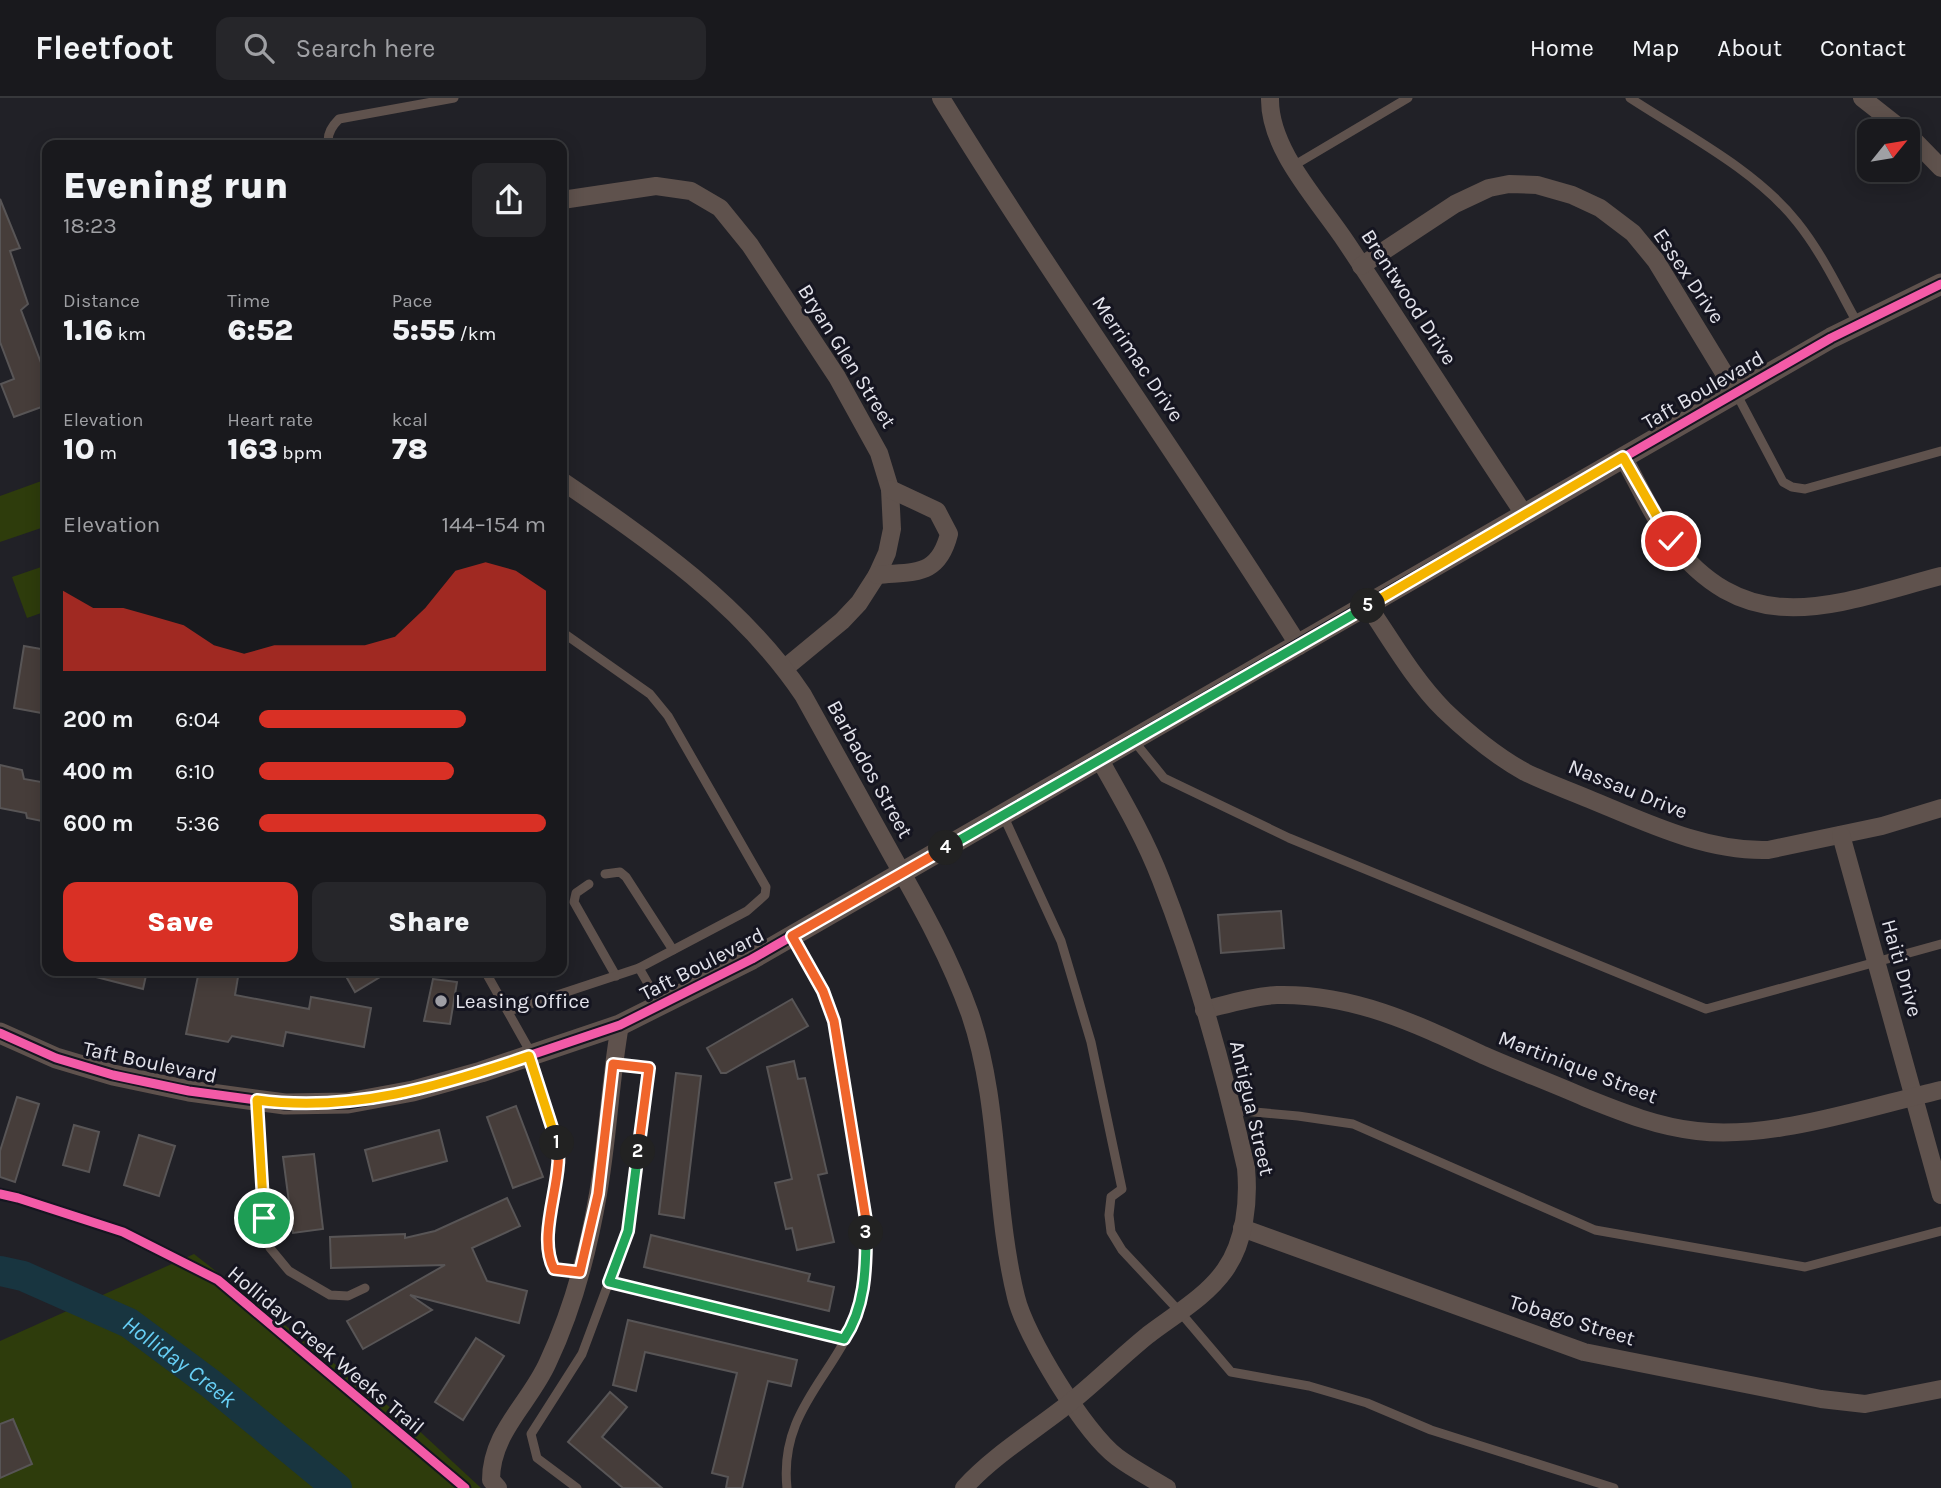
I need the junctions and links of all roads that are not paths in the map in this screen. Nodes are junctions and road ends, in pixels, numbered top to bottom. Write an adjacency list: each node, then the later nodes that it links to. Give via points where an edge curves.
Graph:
1 (454, 98): 8 (lane, via 339,119)
2 (941, 98): 26 (street, Merrimac Drive)
3 (1270, 98): 10 (street, Brentwood Drive, via 1280,141)
4 (1408, 98): 10 (lane)
5 (1630, 98): 15 (lane, via 1758,182 1778,201 1817,250)
6 (1862, 98): 7 (street)
7 (1888, 119)
8 (328, 140)
9 (1920, 147): 11 (street)
10 (1293, 166): 13 (street, Brentwood Drive)
11 (1941, 168)
12 (567, 199): 20 (street, Bryan Glen Street, via 656,186 691,191 720,208 750,245 836,377 879,453)
13 (1361, 266): 16 (street, Essex Drive, via 1455,204 1489,188 1537,185 1572,195 1600,208 1633,233 1656,261); 21 (street, Brentwood Drive)
14 (1941, 284): 15 (street, Taft Boulevard)
15 (1858, 324): 16 (street, Taft Boulevard)
16 (1735, 391): 17 (lane, via 1783,482 1792,487 1805,489); 18 (street, Taft Boulevard)
17 (1941, 451)
18 (1623, 457): 21 (street, Taft Boulevard); 23 (street, via 1671,541 1703,575 1755,604 1804,608)
19 (567, 484): 27 (street, Barbados Street, via 643,536 731,609)
20 (890, 489): 22 (street, Bryan Glen Street, via 892,529); 22 (street, via 937,511 949,534 944,554 925,570)
21 (1524, 514): 24 (street, Taft Boulevard)
22 (877, 575): 27 (street, Bryan Glen Street, via 842,621)
23 (1941, 576)
24 (1368, 606): 26 (street, Taft Boulevard); 32 (street, Nassau Drive, via 1411,671 1443,709 1476,739 1524,771 1633,817 1735,848 1768,850)
25 (567, 636): 38 (lane, via 650,694 668,716 766,887 765,895 747,911)
26 (1299, 646): 28 (street, Taft Boulevard)
27 (785, 668): 34 (street, Barbados Street)
28 (1134, 740): 29 (street, Taft Boulevard); 39 (lane, via 1164,778 1289,838 1706,1009)
29 (1100, 760): 31 (street, Taft Boulevard); 44 (street, Antigua Street, via 1160,878)
30 (1941, 808): 32 (street, Nassau Drive)
31 (1003, 816): 34 (street, Taft Boulevard); 60 (lane, via 1061,941 1091,1042 1122,1189 1111,1197 1111,1232)
32 (1841, 835): 39 (street, Haiti Drive)
33 (605, 873): 38 (lane, via 620,872 626,877)
34 (902, 873): 36 (street, Taft Boulevard); 63 (street, Barbados Street, via 950,963 979,1045 1005,1235 1025,1326)
35 (589, 884): 42 (lane, via 576,893 574,902)
36 (792, 936): 43 (street, Taft Boulevard); 61 (lane, via 834,1021 866,1220 861,1300 854,1325)
37 (1941, 944): 39 (lane)
38 (673, 950): 40 (lane)
39 (1877, 963): 51 (street, Haiti Drive)
40 (639, 968): 42 (lane); 43 (lane)
41 (488, 976): 45 (lane)
42 (616, 976): 45 (lane)
43 (661, 1006): 46 (street, Taft Boulevard)
44 (1204, 1010): 51 (street, Martinique Street, via 1277,995 1370,1007 1619,1111 1696,1131 1758,1131); 53 (street, Antigua Street)
45 (509, 1012): 48 (lane)
46 (620, 1025): 48 (street, Taft Boulevard); 49 (street)
47 (0, 1033): 52 (street, Taft Boulevard, via 56,1058 113,1075)
48 (530, 1055): 52 (street, Taft Boulevard, via 413,1091 348,1103); 57 (lane, via 557,1141 548,1258 554,1269)
49 (613, 1064): 57 (street, via 598,1194); 58 (lane, via 649,1068 628,1231)
50 (1941, 1090): 51 (street, Martinique Street)
51 (1914, 1096): 54 (street, Haiti Drive)
52 (257, 1100): 59 (lane, via 270,1248 289,1271 330,1295 348,1296)
53 (1232, 1110): 55 (street, Antigua Street, via 1247,1181); 56 (lane, via 1353,1124 1595,1230 1805,1267)
54 (1941, 1195)
55 (1242, 1228): 60 (street, Antigua Street, via 1225,1271); 62 (street, Tobago Street, via 1584,1352 1865,1404)
56 (1941, 1231)
57 (580, 1272): 64 (street, via 546,1369 500,1436 493,1457)
58 (609, 1282): 61 (lane); 65 (lane, via 582,1354 531,1434 537,1458)
59 (365, 1288)
60 (1180, 1312): 63 (street, Antigua Street); 69 (lane, via 1231,1372 1309,1386)
61 (844, 1339): 66 (lane, via 792,1431 785,1468)
62 (1941, 1389)
63 (1072, 1401): 67 (street, Antigua Street); 68 (street, Barbados Street, via 1116,1456)
64 (495, 1484)
65 (577, 1488)
66 (787, 1488)
67 (964, 1488)
68 (1167, 1488)
69 (1614, 1488)

